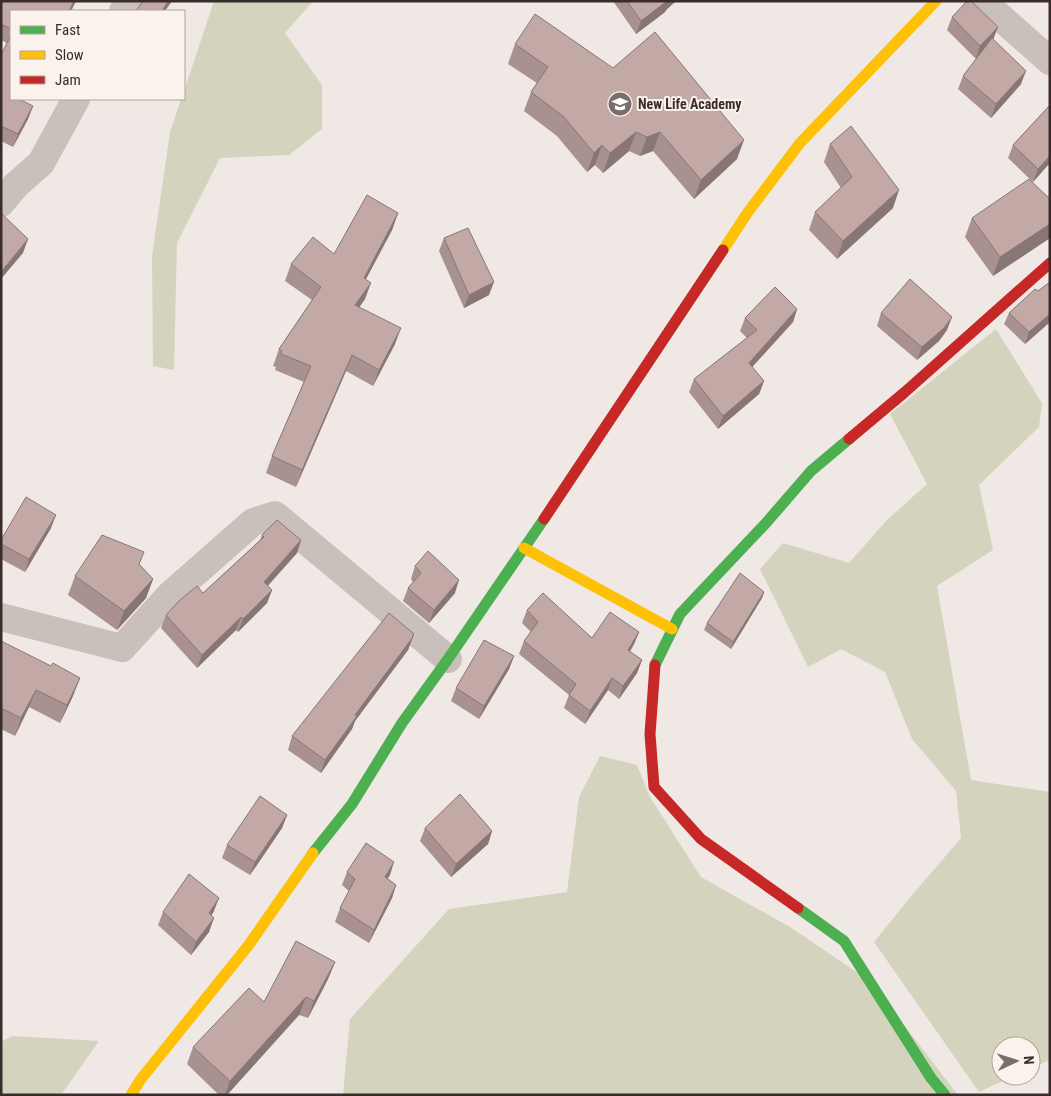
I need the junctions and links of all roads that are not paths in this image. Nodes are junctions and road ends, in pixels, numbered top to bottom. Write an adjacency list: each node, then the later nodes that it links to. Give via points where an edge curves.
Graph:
1 (936, 1): 7 (street, via 800,142 742,220)
2 (982, 1): 3 (street)
3 (1050, 61)
4 (75, 100): 5 (street, via 41,163)
5 (6, 188)
6 (1050, 263): 9 (street, via 811,472 680,614)
7 (524, 548): 9 (street); 10 (street)
8 (1, 618): 10 (street, via 122,648 170,595 246,528 253,522 275,515)
9 (672, 629): 12 (street, via 655,664 650,734 654,787 701,840 844,941 930,1078)
10 (448, 659): 11 (street, via 402,723 352,804 248,946)
11 (130, 1095)
12 (945, 1095)

